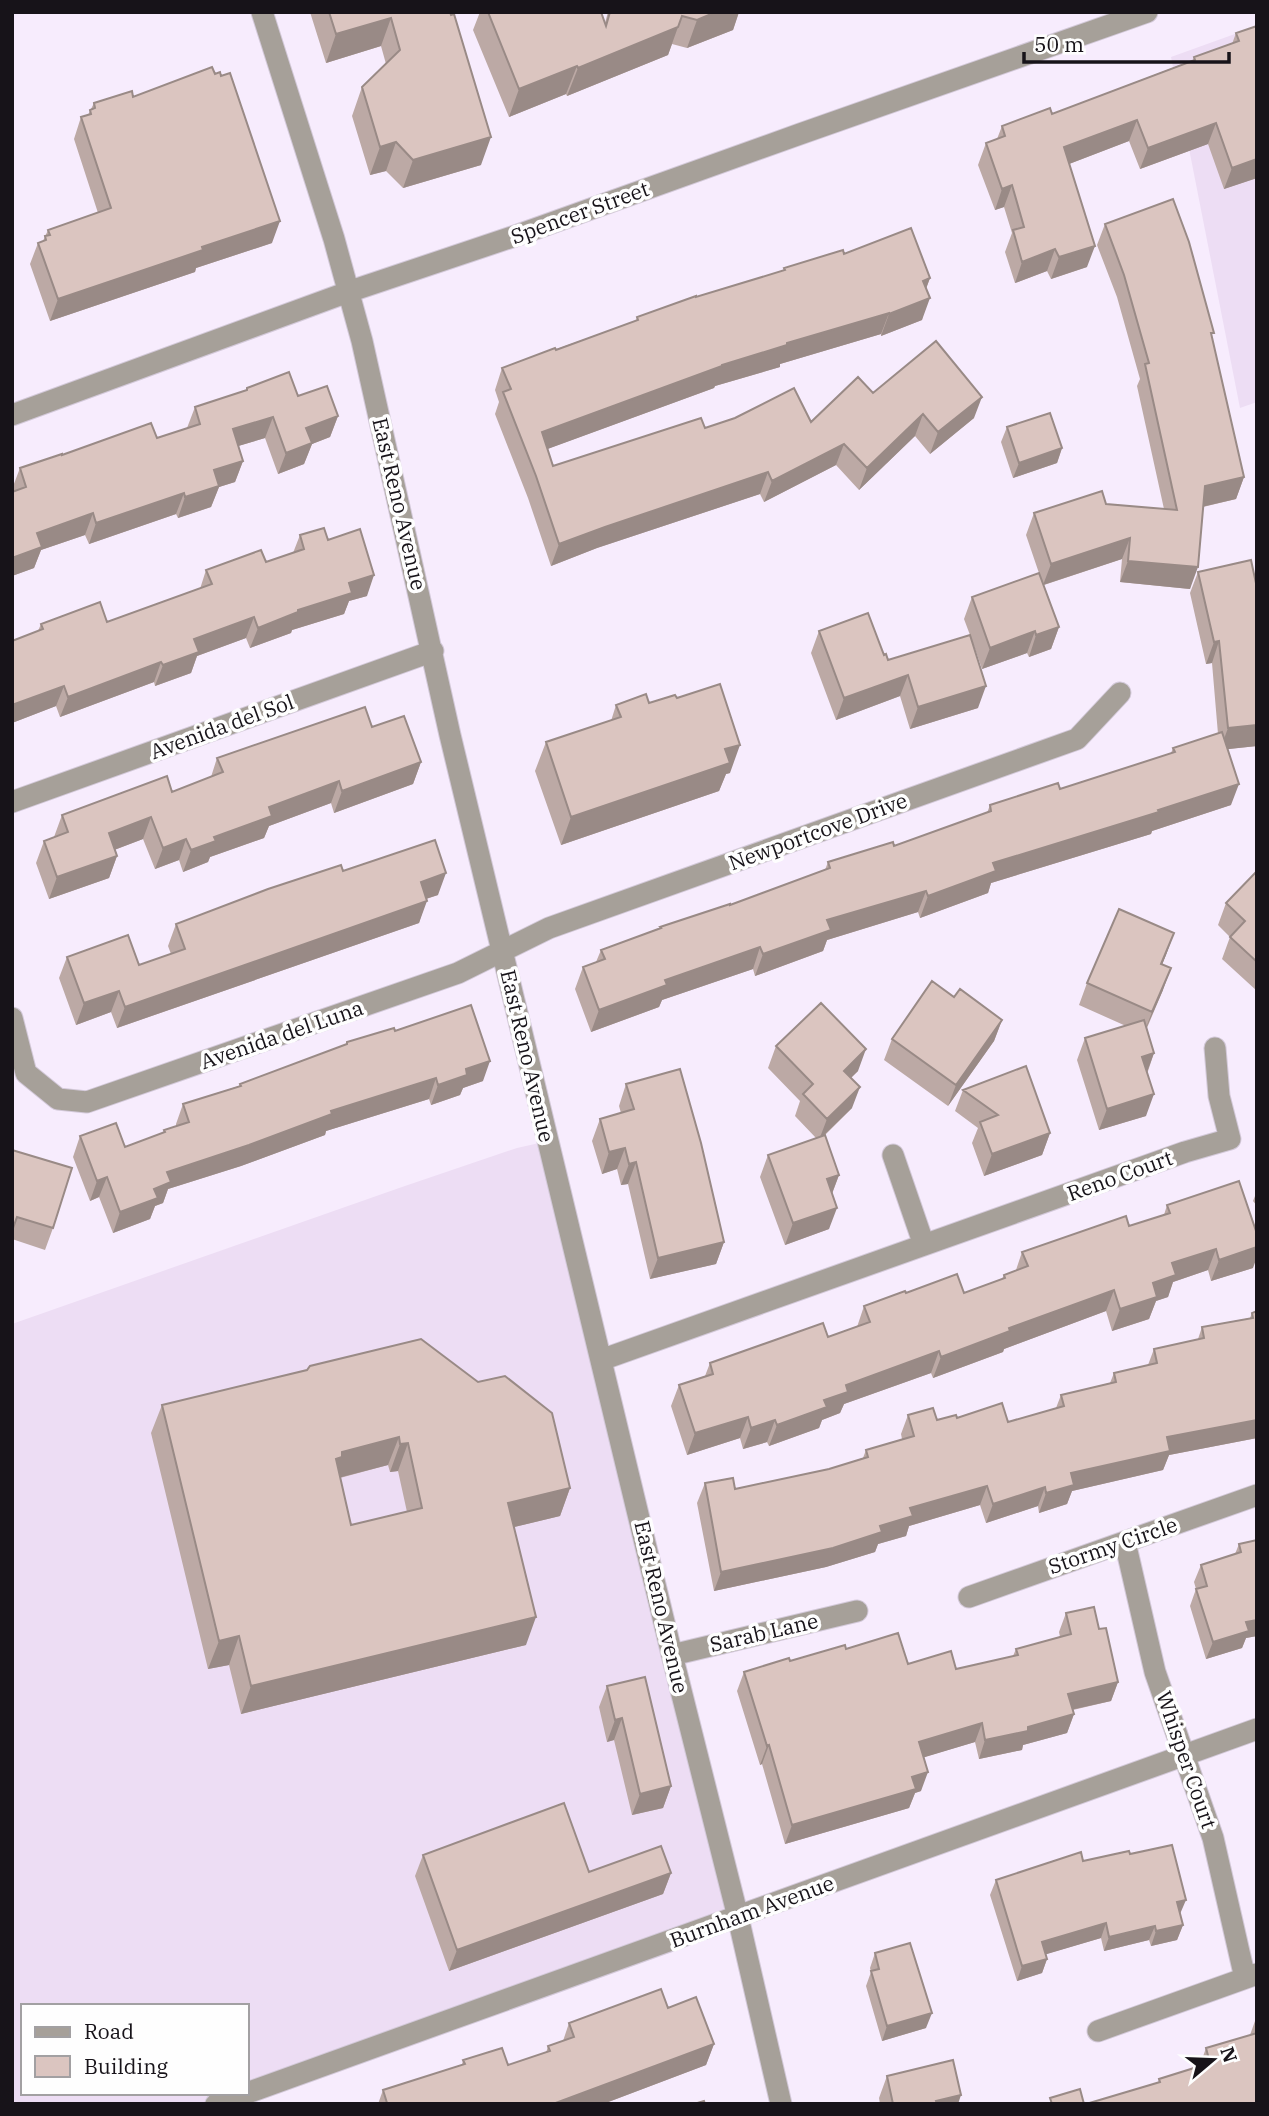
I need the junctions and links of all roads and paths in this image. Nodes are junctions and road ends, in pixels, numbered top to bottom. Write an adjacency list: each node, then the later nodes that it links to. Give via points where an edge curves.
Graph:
1 (262, 12): 3 (street, East Reno Avenue)
2 (1147, 12): 3 (street, Spencer Street)
3 (348, 292): 4 (street, Spencer Street); 5 (street, East Reno Avenue)
4 (12, 415)
5 (433, 651): 7 (street, Avenida del Sol); 8 (street, East Reno Avenue)
6 (1120, 693): 8 (street, Newportcove Drive, via 1077,739 549,929)
7 (12, 802)
8 (502, 951): 9 (street, Avenida del Luna, via 457,973 87,1102 58,1099 26,1073); 13 (street, East Reno Avenue)
9 (12, 1018)
10 (1215, 1048): 12 (street, Reno Court, via 1219,1096 1230,1139)
11 (893, 1155): 12 (street)
12 (924, 1245): 13 (street, Reno Court)
13 (601, 1360): 18 (street, East Reno Avenue)
14 (1257, 1495): 15 (street, Stormy Circle)
15 (1125, 1542): 16 (street, Stormy Circle); 20 (street, Whisper Court, via 1155,1672)
16 (969, 1597)
17 (857, 1611): 18 (street, Sarab Lane)
18 (672, 1655): 21 (street, East Reno Avenue)
19 (1257, 1729): 20 (street, Burnham Avenue)
20 (1185, 1755): 21 (street, Burnham Avenue); 22 (street, Whisper Court)
21 (738, 1917): 24 (street, Burnham Avenue); 27 (street, East Reno Avenue)
22 (1251, 1976): 23 (street)
23 (1098, 2031)
24 (248, 2092)
25 (241, 2095): 26 (street, Burnham Avenue)
26 (216, 2104)
27 (781, 2104)

